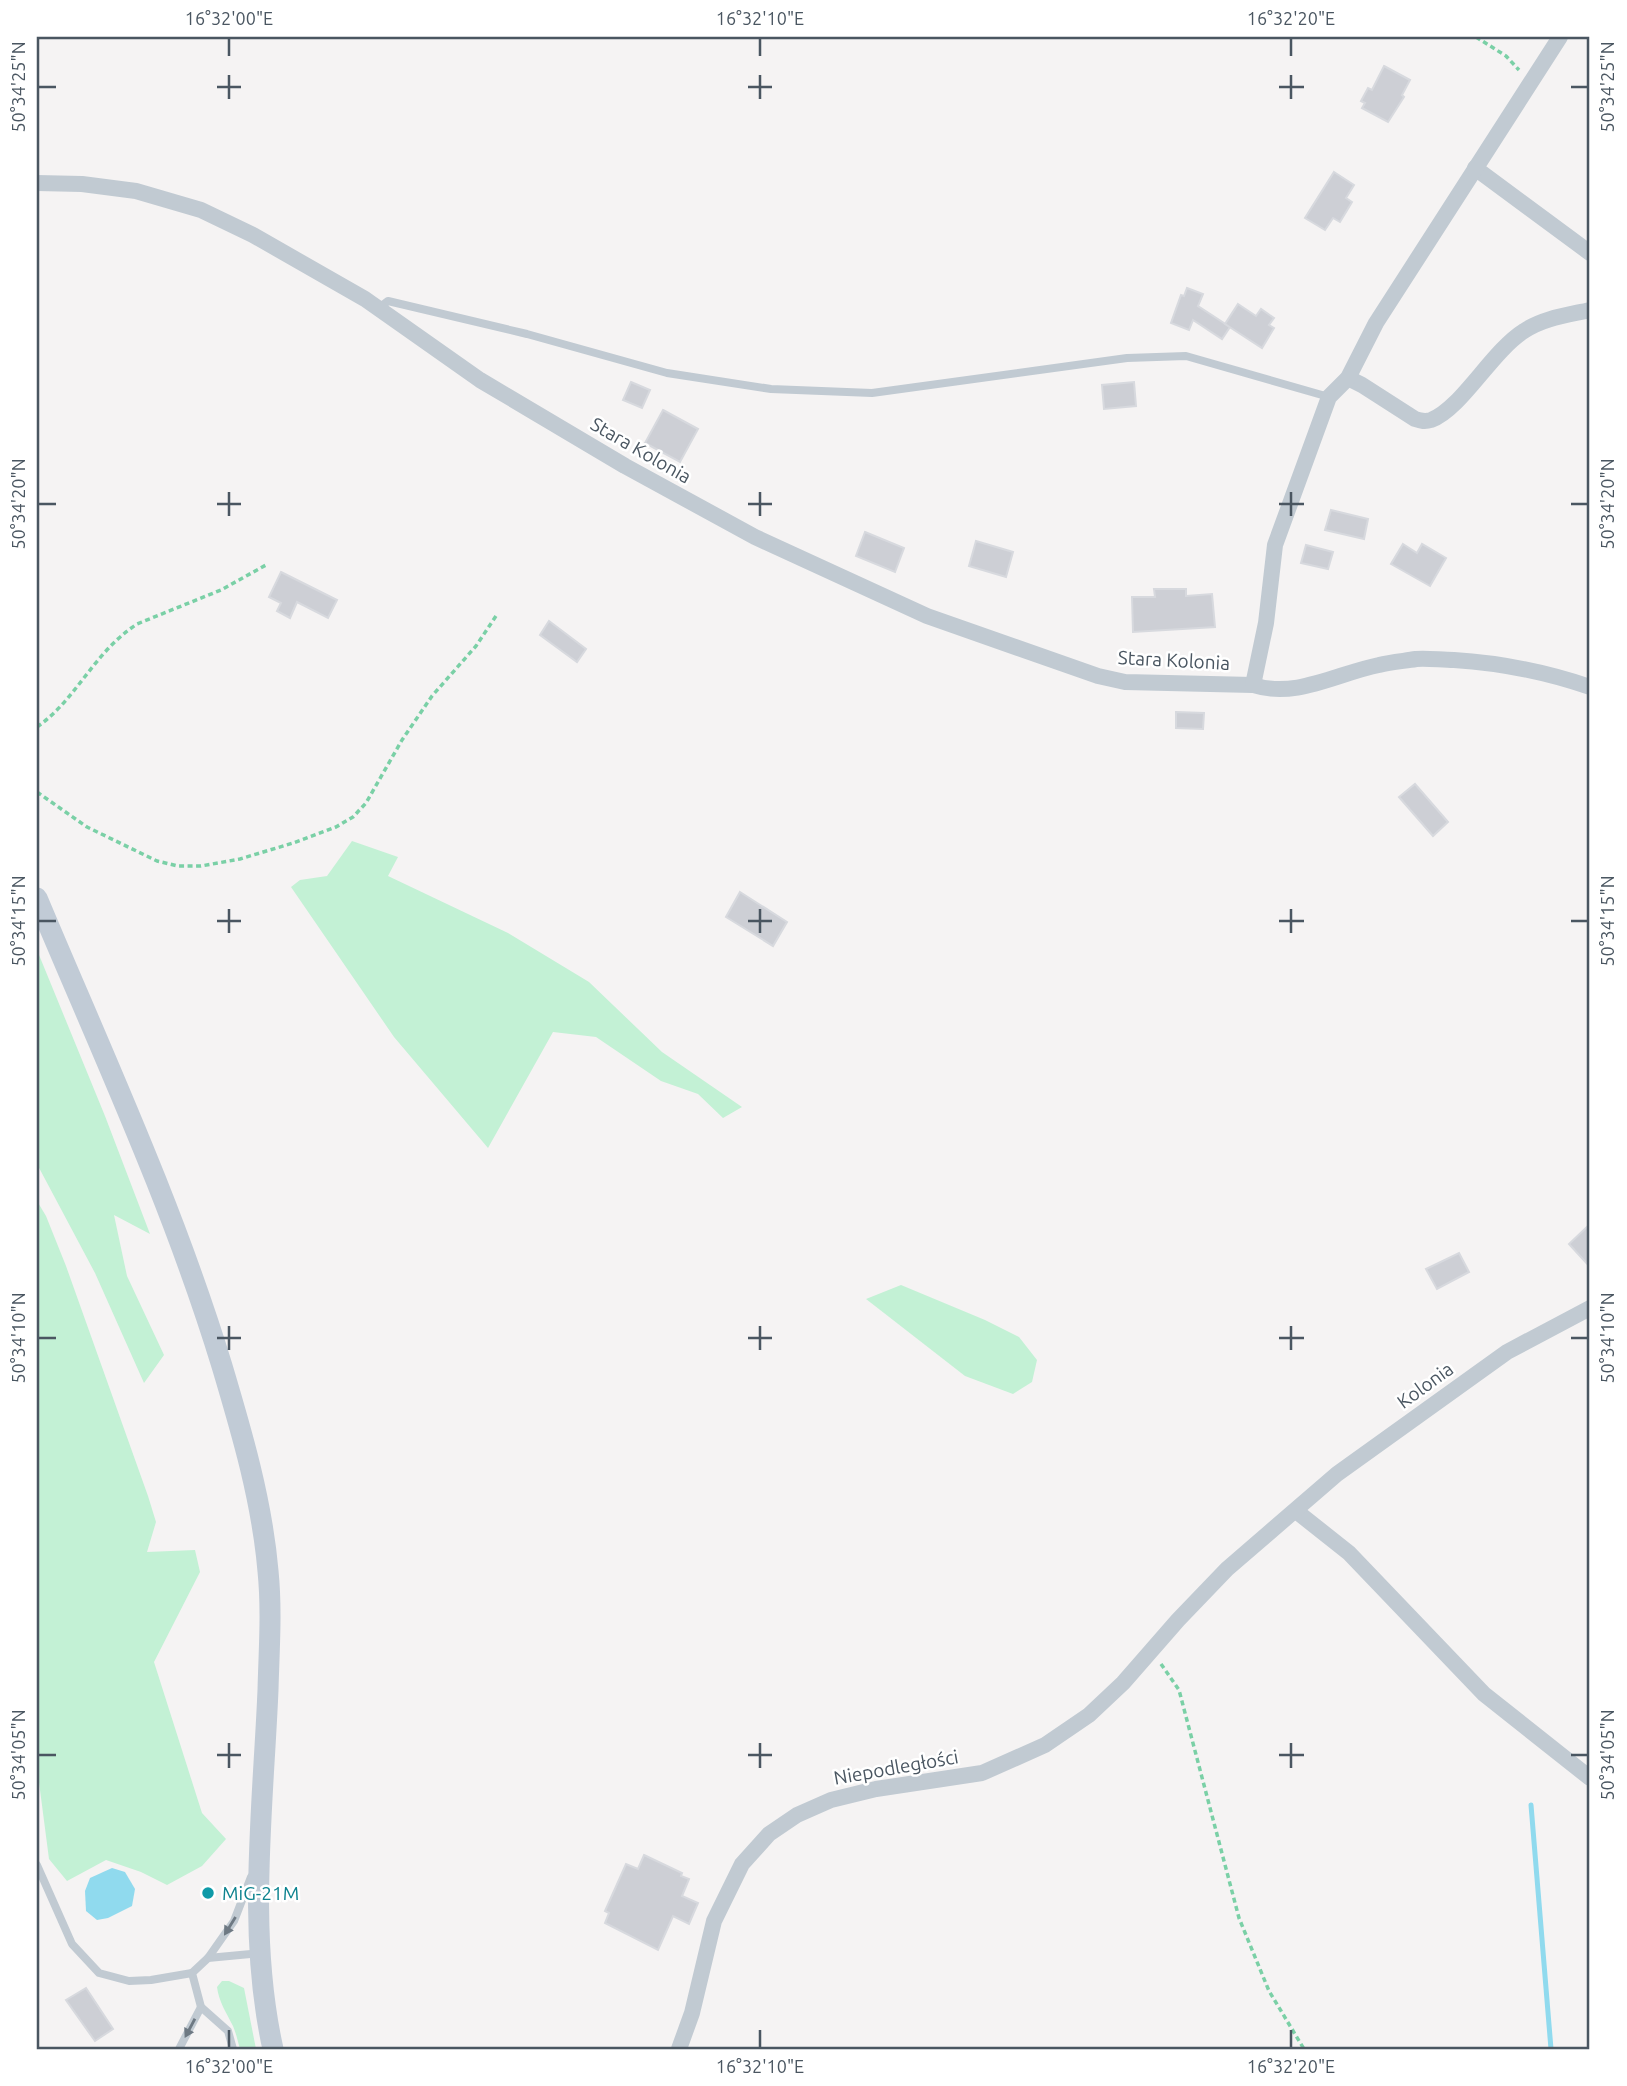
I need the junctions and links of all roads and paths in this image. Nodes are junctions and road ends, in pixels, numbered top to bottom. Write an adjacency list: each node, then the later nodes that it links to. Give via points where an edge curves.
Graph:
1 (1476, 37): 3 (path, via 1506,56)
2 (1560, 37): 3 (street)
3 (1531, 83): 4 (street)
4 (1475, 169): 6 (street); 9 (street, via 1376,323)
5 (37, 183): 7 (street, Stara Kolonia, via 136,191 201,210)
6 (1590, 253)
7 (379, 308): 10 (lane, via 388,301 667,373 771,389 872,393 1127,358 1186,356); 13 (street, Stara Kolonia, via 480,380 625,466 755,537 927,616 1125,682)
8 (1590, 310): 9 (street, via 1524,331 1451,406 1424,422)
9 (1348, 378): 10 (street)
10 (1329, 397): 13 (street, via 1275,545)
11 (266, 565): 15 (path, via 221,590 125,631)
12 (496, 616): 16 (path, via 432,696 366,803 336,827 240,859 178,866 157,861 87,827)
13 (1253, 685): 14 (street, Stara Kolonia, via 1281,689 1312,685 1378,665 1420,659 1492,663)
14 (1590, 687)
15 (37, 727)
16 (37, 792)
17 (37, 898): 22 (main road, via 170,1213 202,1302 253,1478 271,1604)
18 (1590, 1308): 19 (street, Kolonia, via 1507,1352 1337,1474)
19 (1296, 1511): 20 (street, Kolonia, via 1227,1569); 21 (street, via 1349,1553 1485,1694)
20 (1150, 1652): 31 (street, Niepodległości, via 1089,1715 1045,1745 982,1773 831,1800 797,1815 769,1835 742,1864 714,1921); 32 (path, via 1179,1690 1240,1918 1269,1991)
21 (1590, 1778)
22 (261, 1844): 24 (main road); 25 (lane, one-way to 25, via 234,1921)
23 (37, 1865): 26 (lane, via 72,1944 99,1973 129,1981)
24 (261, 1953): 25 (lane); 30 (main road)
25 (208, 1958): 26 (lane)
26 (192, 1973): 27 (lane)
27 (201, 2007): 28 (lane, one-way to 28); 29 (lane, via 228,2031)
28 (179, 2049)
29 (233, 2049)
30 (273, 2049)
31 (679, 2049)
32 (1304, 2049)

